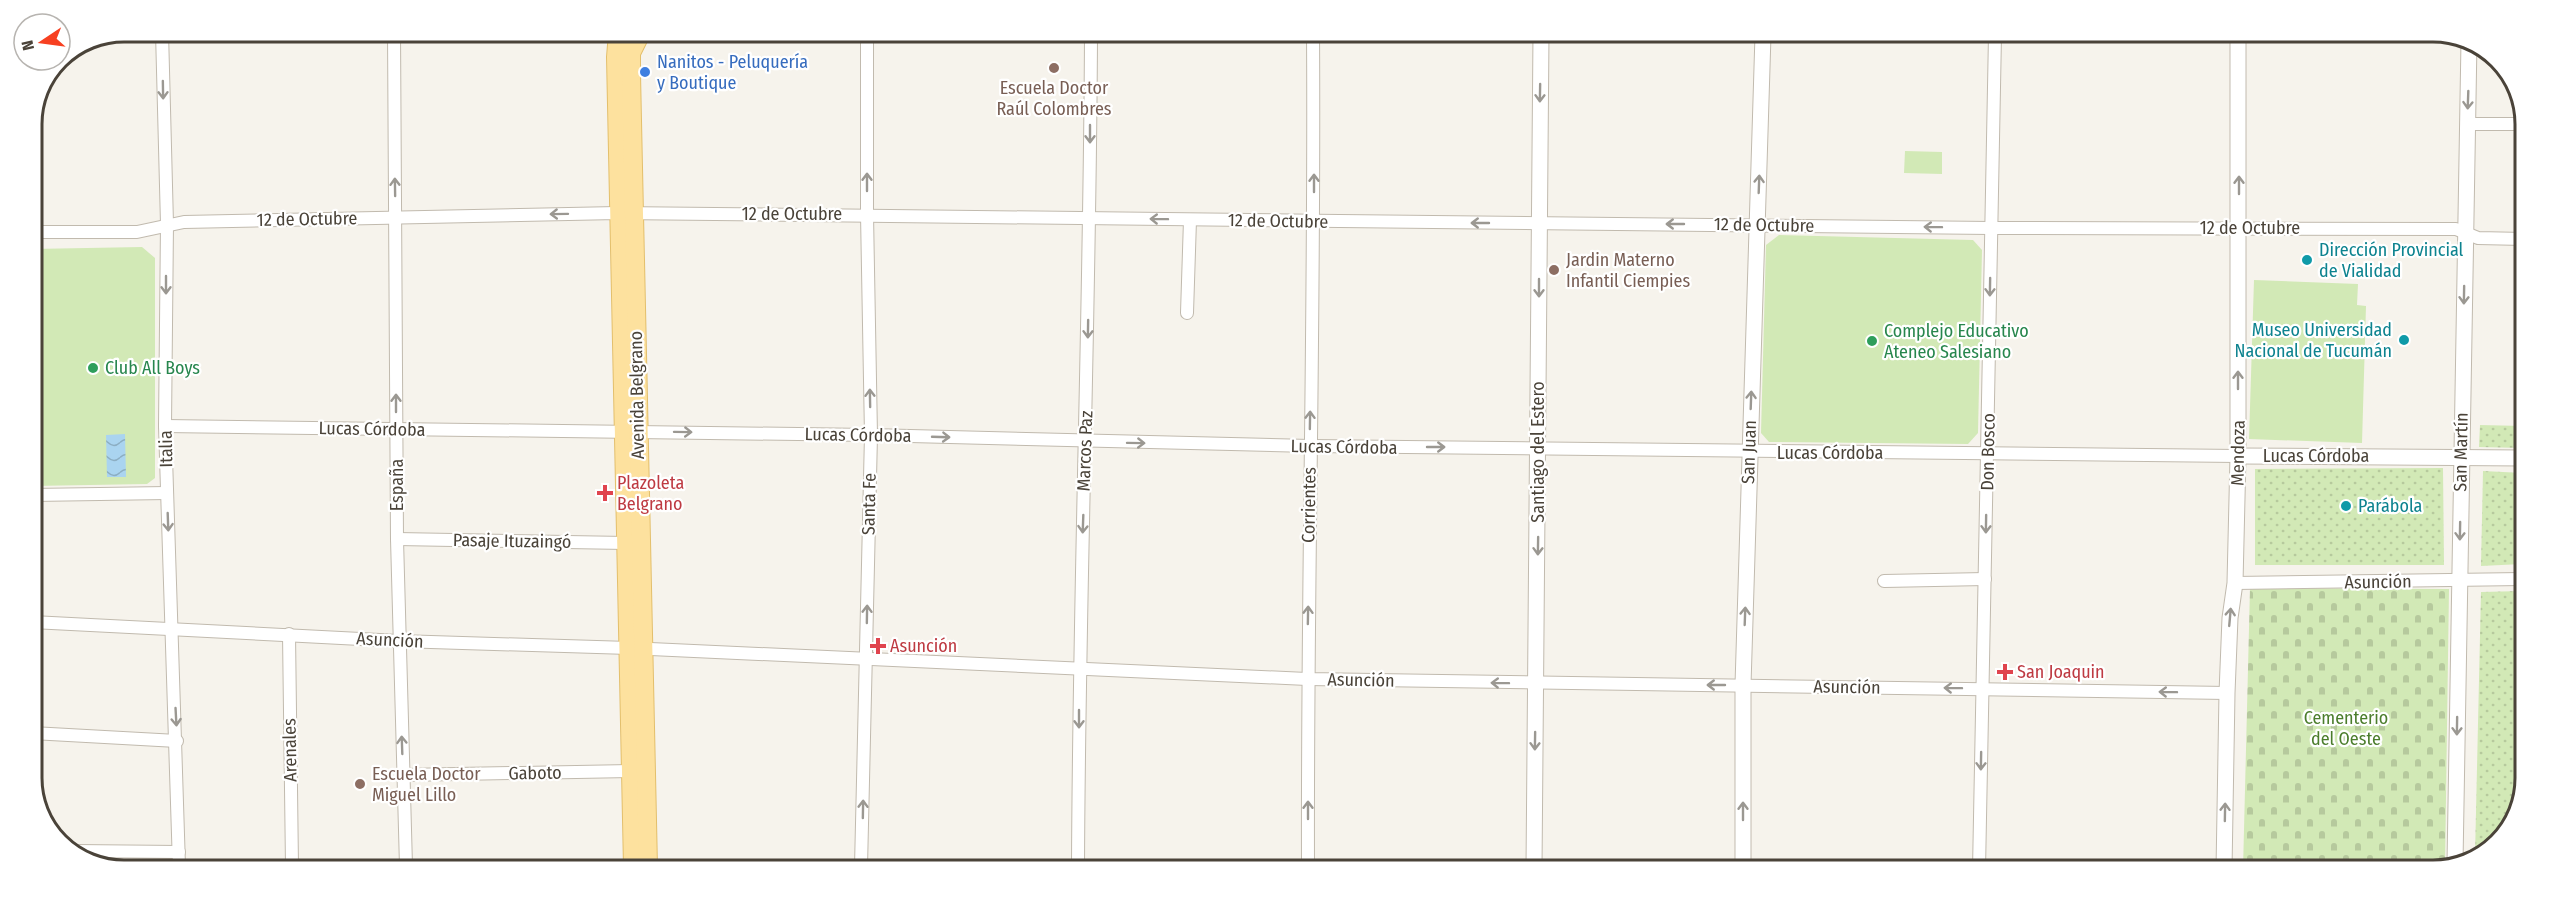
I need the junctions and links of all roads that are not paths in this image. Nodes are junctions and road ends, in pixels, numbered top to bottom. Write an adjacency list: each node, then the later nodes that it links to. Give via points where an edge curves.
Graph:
1 (162, 42): 22 (street, Italia, one-way to 22)
2 (394, 42): 17 (street, España, one-way to 2)
3 (617, 42): 15 (main road, Avenida Belgrano)
4 (636, 42): 15 (main road, Avenida Belgrano, via 631,53)
5 (867, 42): 16 (street, Santa Fe, one-way to 5)
6 (1091, 42): 18 (street, Marcos Paz, one-way to 18)
7 (1313, 42): 20 (street, Corrientes, one-way to 7)
8 (1541, 42): 21 (street, Santiago del Estero, one-way to 21)
9 (1763, 42): 23 (street, San Juan, one-way to 9)
10 (1995, 42): 24 (street, Don Bosco)
11 (2238, 42): 25 (street, Mendoza, one-way to 11)
12 (2469, 51): 13 (street, San Martín, one-way to 13)
13 (2467, 124): 14 (street); 27 (street, San Martín)
14 (2515, 124)
15 (626, 213): 16 (street, 12 de Octubre); 17 (street, 12 de Octubre, one-way to 17); 32 (main road, Avenida Belgrano)
16 (867, 214): 18 (street, 12 de Octubre); 33 (street, Santa Fe, one-way to 16)
17 (396, 218): 22 (street, 12 de Octubre); 31 (street, España, one-way to 17)
18 (1090, 218): 19 (street, 12 de Octubre, one-way to 18); 34 (street, Marcos Paz, one-way to 34)
19 (1190, 220): 20 (street, 12 de Octubre); 29 (street)
20 (1314, 222): 21 (street, 12 de Octubre, one-way to 20); 35 (street, Corrientes, one-way to 20)
21 (1539, 223): 23 (street, 12 de Octubre, one-way to 21); 36 (street, Santiago del Estero, one-way to 36)
22 (167, 224): 26 (street, 12 de Octubre, via 137,232); 30 (street, Italia, one-way to 30)
23 (1757, 225): 24 (street, 12 de Octubre, one-way to 23); 37 (street, San Juan, one-way to 23)
24 (1991, 228): 25 (street, 12 de Octubre); 38 (street, Don Bosco, one-way to 38)
25 (2239, 228): 27 (street, 12 de Octubre, via 2456,228); 39 (street, Mendoza, one-way to 25)
26 (42, 232)
27 (2464, 233): 28 (street, 12 de Octubre, via 2478,238); 40 (street, San Martín, one-way to 40)
28 (2515, 239)
29 (1187, 313)
30 (165, 426): 31 (street, Lucas Córdoba); 42 (street, Italia)
31 (396, 430): 32 (street, Lucas Córdoba); 44 (street, España)
32 (631, 431): 33 (street, Lucas Córdoba, one-way to 33); 45 (main road, Avenida Belgrano); 55 (main road, Avenida Belgrano)
33 (871, 435): 34 (street, Lucas Córdoba, one-way to 34); 56 (street, Santa Fe, one-way to 33)
34 (1086, 442): 35 (street, Lucas Córdoba, one-way to 35); 57 (street, Marcos Paz, one-way to 57)
35 (1310, 446): 36 (street, Lucas Córdoba, one-way to 36); 58 (street, Corrientes, one-way to 35)
36 (1539, 448): 37 (street, Lucas Córdoba); 59 (street, Santiago del Estero, one-way to 59)
37 (1749, 453): 38 (street, Lucas Córdoba); 60 (street, San Juan, one-way to 37)
38 (1988, 453): 39 (street, Lucas Córdoba); 46 (street, Don Bosco, one-way to 46)
39 (2238, 456): 40 (street, Lucas Córdoba); 50 (street, Mendoza)
40 (2462, 456): 41 (street, Lucas Córdoba); 48 (street, San Martín, one-way to 48)
41 (2515, 458)
42 (167, 493): 43 (street); 52 (street, Italia, one-way to 52)
43 (42, 495)
44 (397, 539): 45 (street, Pasaje Ituzaingó); 54 (street, España)
45 (626, 543): 55 (main road, Avenida Belgrano)
46 (1985, 579): 49 (street); 61 (street, Don Bosco)
47 (2515, 579): 48 (street, Asunción)
48 (2459, 580): 50 (street, Asunción); 69 (street, San Martín, one-way to 69)
49 (1884, 581)
50 (2235, 583): 62 (street, Mendoza, one-way to 50)
51 (42, 623): 52 (street, Asunción)
52 (172, 630): 53 (street, Asunción); 64 (street, Italia, one-way to 64)
53 (289, 634): 54 (street, Asunción); 71 (street, Arenales)
54 (399, 641): 55 (street, Asunción); 66 (street, España, one-way to 54)
55 (636, 648): 56 (street, Asunción); 65 (main road, Avenida Belgrano); 74 (main road, Avenida Belgrano)
56 (866, 660): 57 (street, Asunción); 75 (street, Santa Fe, one-way to 56)
57 (1079, 670): 58 (street, Asunción); 76 (street, Marcos Paz, one-way to 76)
58 (1308, 679): 59 (street, Asunción, one-way to 58); 77 (street, Corrientes, one-way to 58)
59 (1536, 684): 60 (street, Asunción, one-way to 59); 78 (street, Santiago del Estero, one-way to 78)
60 (1743, 685): 61 (street, Asunción, one-way to 60); 79 (street, San Juan, one-way to 60)
61 (1983, 689): 62 (street, Asunción, one-way to 61); 80 (street, Don Bosco, one-way to 80)
62 (2227, 693): 81 (street, Mendoza, one-way to 62)
63 (42, 734): 64 (street)
64 (177, 741): 68 (street, Italia)
65 (632, 771): 66 (street, Gaboto); 73 (main road, Avenida Belgrano)
66 (403, 775): 72 (street, España)
67 (87, 851): 68 (street)
68 (179, 852): 70 (street, Italia)
69 (2455, 857)
70 (179, 860)
71 (292, 860)
72 (406, 860)
73 (633, 860)
74 (648, 860)
75 (861, 860)
76 (1078, 860)
77 (1308, 860)
78 (1534, 860)
79 (1743, 860)
80 (1979, 860)
81 (2224, 860)

